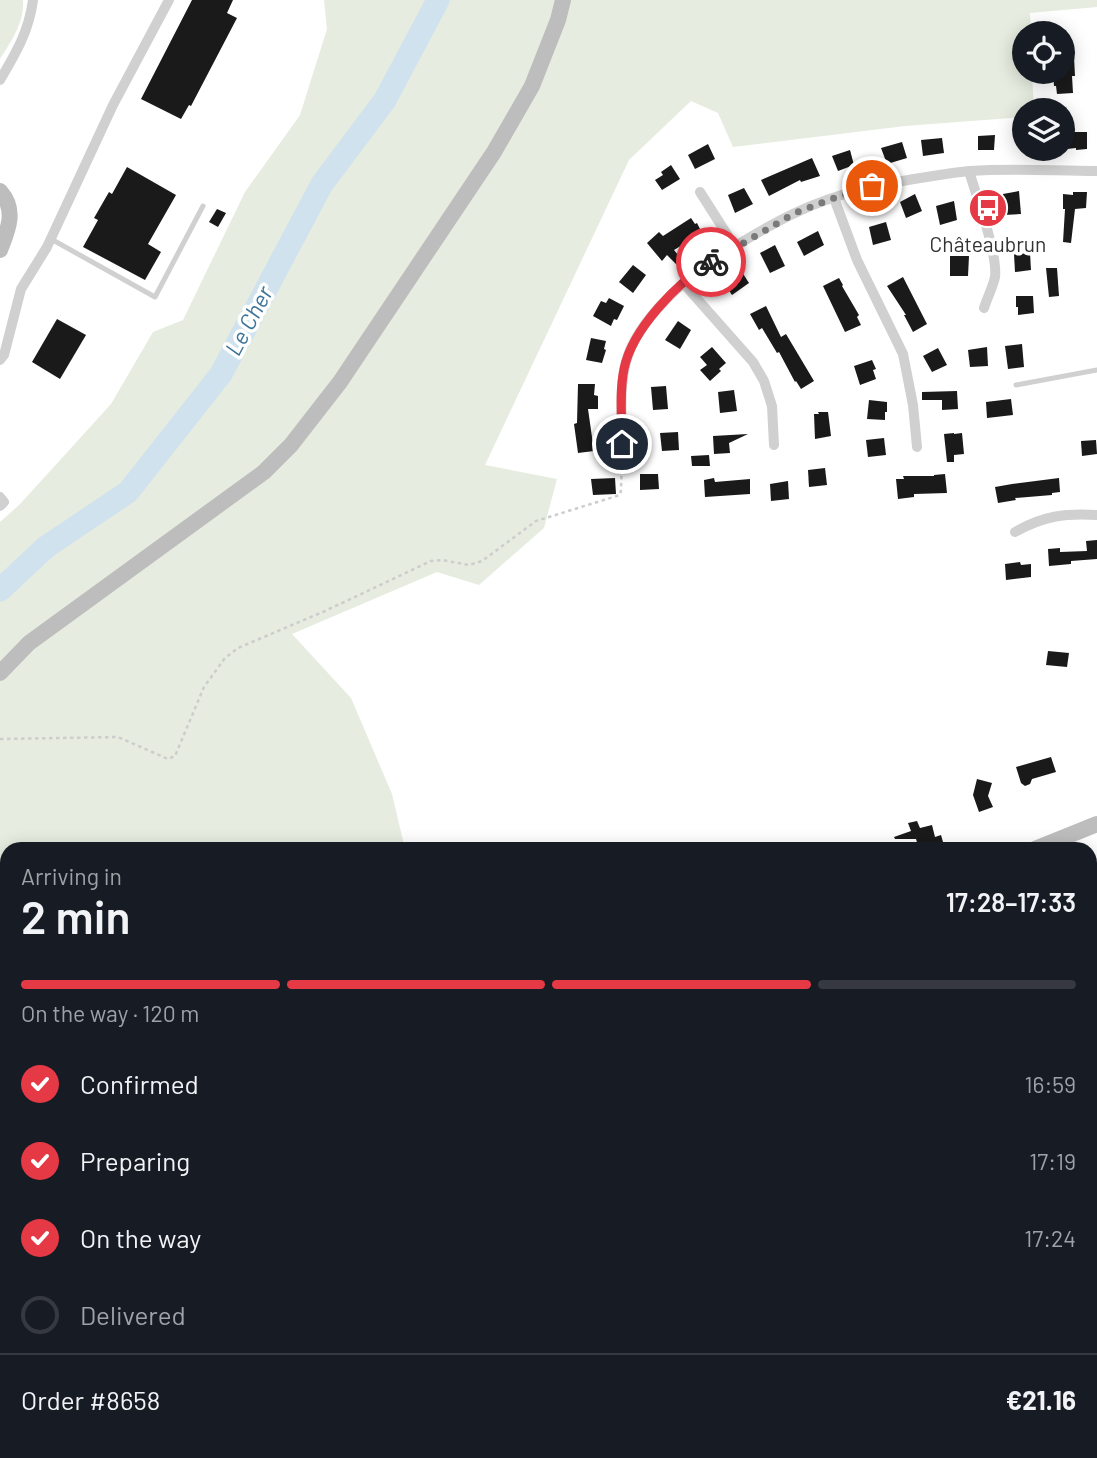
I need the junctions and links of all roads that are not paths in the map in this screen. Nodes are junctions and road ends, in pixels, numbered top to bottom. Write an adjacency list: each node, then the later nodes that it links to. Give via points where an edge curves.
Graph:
1 (33, 0): 4 (street, via 25,34)
2 (169, 0): 11 (street, via 113,105)
3 (563, 0): 26 (street, via 532,86 494,152 340,382 291,445 264,472 29,643)
4 (0, 80)
5 (969, 171): 6 (street); 9 (street, via 872,186); 15 (street, via 994,262 995,276)
6 (1097, 171)
7 (0, 191): 13 (street, via 11,215)
8 (700, 192): 12 (street)
9 (834, 198): 12 (street, via 795,213); 21 (street, via 857,260 903,354)
10 (203, 206): 11 (lane, via 155,297)
11 (51, 239): 16 (street, via 21,289)
12 (735, 247): 14 (street)
13 (0, 250)
14 (684, 284): 19 (street, via 638,333 630,350 624,368); 20 (street, via 753,362 764,381 772,406)
15 (984, 308)
16 (0, 360)
17 (1097, 370): 18 (lane)
18 (1016, 384)
19 (622, 444)
20 (774, 445)
21 (918, 447)
22 (0, 497): 23 (street, via 4,502)
23 (0, 506)
24 (1097, 515): 25 (street, via 1043,519)
25 (1014, 532)
26 (0, 673)
27 (1097, 824): 28 (street)
28 (1052, 842)

